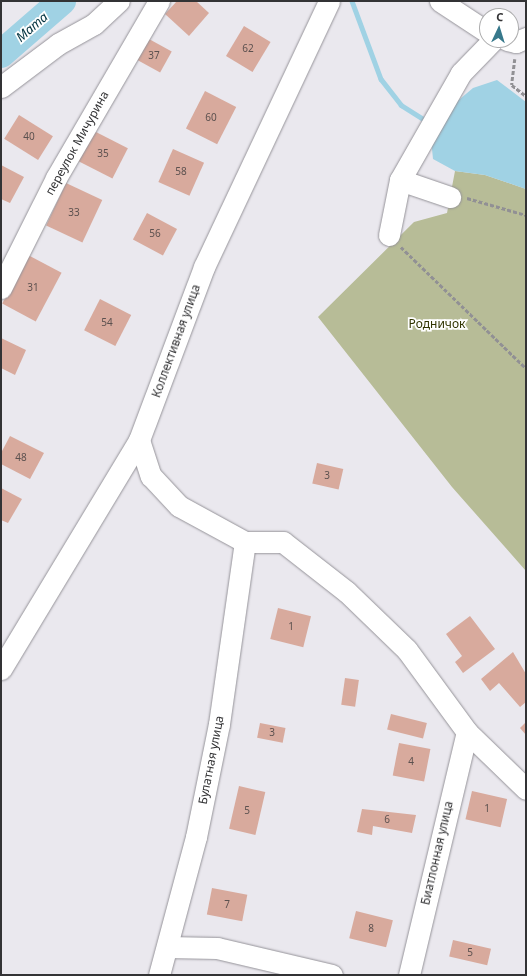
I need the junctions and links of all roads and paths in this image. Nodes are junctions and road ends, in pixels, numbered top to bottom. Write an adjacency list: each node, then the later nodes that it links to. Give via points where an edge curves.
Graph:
1 (119, 1): 8 (street, via 94,24 58,44)
2 (159, 1): 14 (street, переулок Мичурина, via 56,178)
3 (329, 1): 16 (street, Коллективная улица, via 204,267)
4 (440, 1): 5 (street)
5 (479, 27)
6 (485, 48): 10 (street, via 462,73)
7 (515, 48): 9 (path, via 512,85)
8 (1, 86)
9 (526, 96)
10 (400, 180): 11 (street); 13 (street)
11 (450, 197): 12 (path, via 472,198)
12 (526, 216)
13 (389, 236): 15 (path)
14 (1, 288)
15 (526, 368)
16 (139, 440): 17 (street, via 151,476 179,506); 18 (street, Коллективная улица)
17 (245, 542): 19 (street, via 283,542 347,592 407,650); 21 (street, Булатная улица, via 219,724 196,837)
18 (1, 670)
19 (467, 732): 20 (street); 24 (street, Биатлонная улица)
20 (526, 789)
21 (167, 947): 22 (street, Булатная улица); 23 (street, via 217,948)
22 (159, 975)
23 (332, 975)
24 (409, 975)

